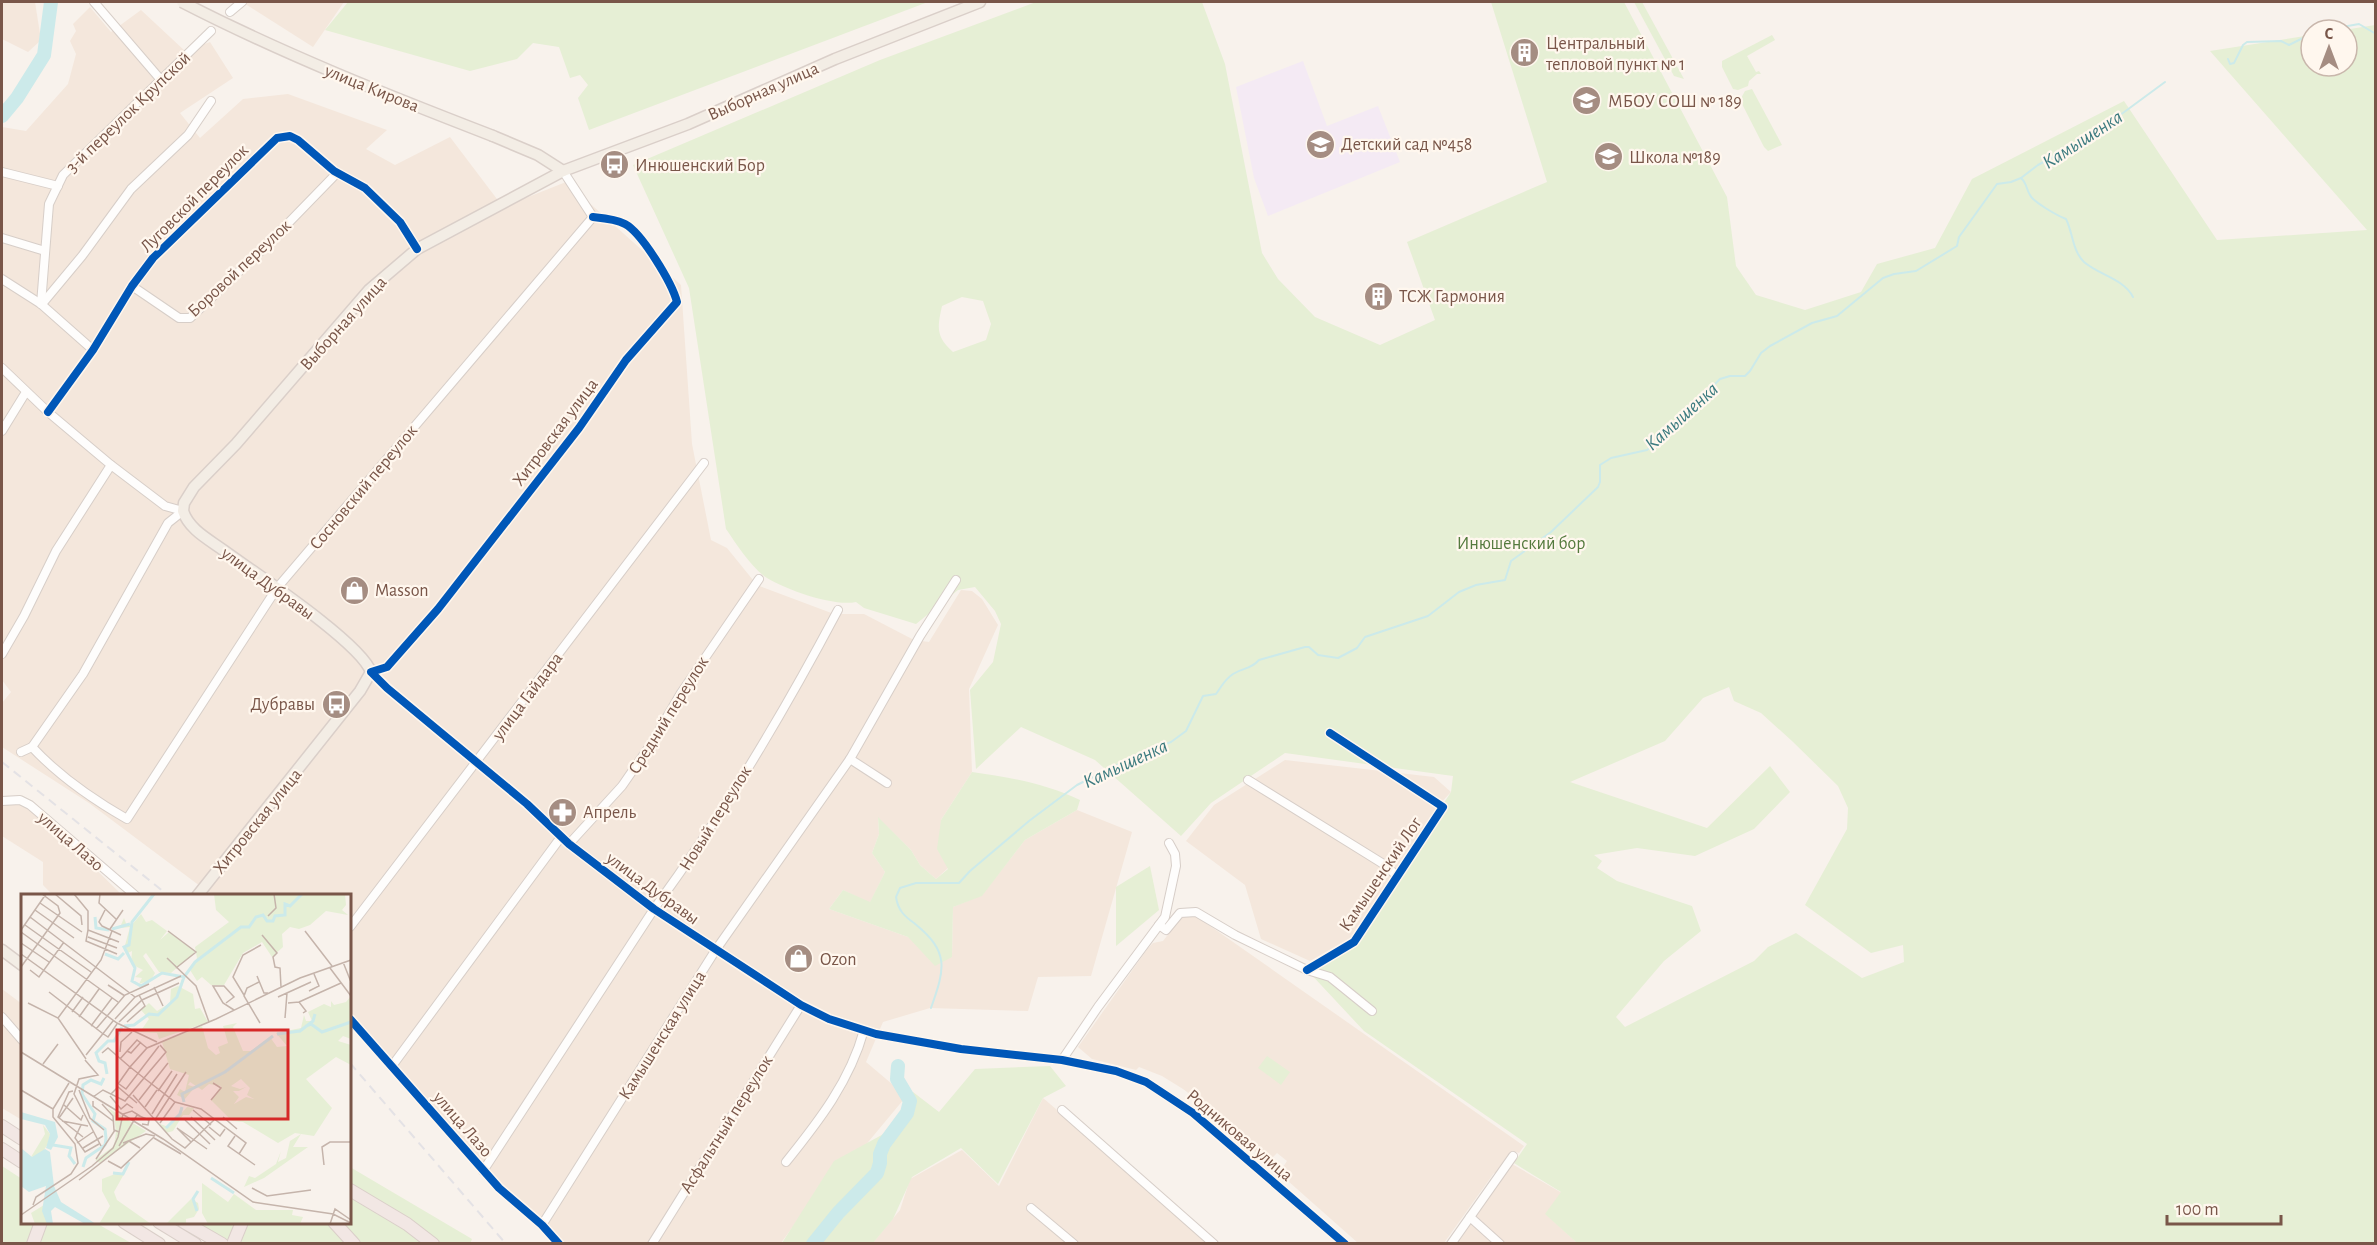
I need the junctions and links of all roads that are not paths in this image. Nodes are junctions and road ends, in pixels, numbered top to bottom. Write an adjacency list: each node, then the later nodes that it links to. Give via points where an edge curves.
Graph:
1 (94, 2): 7 (street)
2 (182, 2): 10 (main road, улица Кирова, bridge, via 339,76 538,155)
3 (242, 2): 5 (street)
4 (980, 2): 10 (main road, Выборная улица, via 864,47 688,124)
5 (230, 12)
6 (211, 31): 7 (street, 3-й переулок Крупской)
7 (161, 80): 12 (street, 3-й переулок Крупской, via 63,175)
8 (211, 102): 19 (street, via 188,135 131,189)
9 (2, 171): 12 (street)
10 (563, 171): 13 (street); 15 (main road, Выборная улица)
11 (337, 173): 15 (street, via 365,188 400,222); 18 (street, Боровой переулок, via 190,318 179,318); 18 (street, Луговской переулок, via 302,142 290,136 273,140 163,248)
12 (58, 186): 16 (street, 3-й переулок Крупской, via 49,204)
13 (592, 217): 30 (street, Сосновский переулок); 33 (street, Хитровская улица, via 626,224 645,243 677,302 626,360 579,428 438,609 387,667)
14 (2, 238): 16 (street)
15 (417, 249): 27 (main road, Выборная улица, via 369,290 194,487)
16 (45, 251): 19 (street, 3-й переулок Крупской)
17 (2, 279): 19 (street)
18 (132, 286): 20 (street, Луговской переулок)
19 (41, 304): 20 (street)
20 (93, 350): 23 (street, Луговской переулок)
21 (2, 368): 22 (street, улица Дубравы)
22 (26, 392): 23 (street, улица Дубравы); 24 (street)
23 (48, 412): 26 (street, улица Дубравы)
24 (2, 431)
25 (704, 463): 38 (street, улица Гайдара)
26 (111, 465): 27 (street, улица Дубравы, via 165,506); 32 (street, via 56,551)
27 (183, 511): 30 (main road, улица Дубравы, via 195,530); 35 (street, Выборная улица, via 168,523 83,674)
28 (759, 579): 44 (street, Средний переулок, via 622,786)
29 (956, 580): 37 (street, Камышенская улица)
30 (277, 588): 33 (main road, улица Дубравы, via 348,643); 35 (street, Сосновский переулок, via 127,819 101,805 52,768)
31 (838, 610): 48 (street, Новый переулок, via 736,785)
32 (2, 654)
33 (371, 672): 38 (street, улица Дубравы); 47 (main road, Хитровская улица)
34 (1330, 733): 45 (street, Камышенский Лог, via 1443,807)
35 (32, 747): 36 (street)
36 (21, 752)
37 (850, 759): 40 (street); 52 (street, Камышенская улица)
38 (476, 764): 42 (street, улица Дубравы); 50 (street, улица Гайдара)
39 (1248, 780): 45 (street)
40 (887, 783)
41 (2, 801): 46 (street, улица Лазо, via 20,800 30,805)
42 (561, 837): 44 (street, улица Дубравы); 63 (street)
43 (1169, 843): 49 (street, via 1176,866 1170,901)
44 (569, 844): 48 (street, улица Дубравы)
45 (1397, 876): 54 (street, Камышенский Лог, via 1354,942)
46 (134, 894)
47 (199, 894)
48 (654, 909): 52 (street, улица Дубравы); 72 (street, Новый переулок)
49 (1159, 925): 54 (street, via 1166,930 1180,914 1196,912); 62 (street)
50 (351, 926)
51 (2, 950): 53 (main road)
52 (715, 951): 55 (street, улица Дубравы); 82 (street, Камышенская улица)
53 (21, 964)
54 (1307, 970): 56 (street, via 1330,977)
55 (801, 1005): 59 (street, улица Дубравы); 91 (street, Асфальтный переулок)
56 (1372, 1011)
57 (2, 1017): 60 (street)
58 (351, 1020): 63 (street, улица Лазо)
59 (864, 1030): 61 (street, улица Дубравы); 71 (street, via 847,1076 821,1119)
60 (21, 1039)
61 (961, 1048): 62 (street, Родниковая улица)
62 (1062, 1060): 94 (street, Родниковая улица, via 1116,1071 1168,1095)
63 (392, 1066): 72 (street, улица Лазо)
64 (1062, 1110): 93 (street)
65 (2, 1125): 66 (highway); 67 (highway)
66 (21, 1134)
67 (21, 1138)
68 (2, 1149): 70 (highway)
69 (1513, 1156): 75 (street)
70 (21, 1161)
71 (786, 1162)
72 (483, 1171): 82 (street, улица Лазо)
73 (351, 1191): 89 (highway)
74 (1031, 1208): 92 (street)
75 (1470, 1217): 95 (street); 96 (street)
76 (40, 1224): 83 (highway)
77 (127, 1224): 84 (highway)
78 (162, 1224): 85 (highway)
79 (187, 1224): 86 (highway)
80 (241, 1224): 87 (highway)
81 (336, 1224): 88 (highway)
82 (542, 1225): 90 (street, улица Лазо)
83 (33, 1244)
84 (159, 1244)
85 (195, 1244)
86 (222, 1244)
87 (233, 1244)
88 (354, 1244)
89 (434, 1244)
90 (559, 1244)
91 (652, 1244)
92 (1074, 1244)
93 (1214, 1244)
94 (1345, 1244)
95 (1451, 1244)
96 (1500, 1244)

